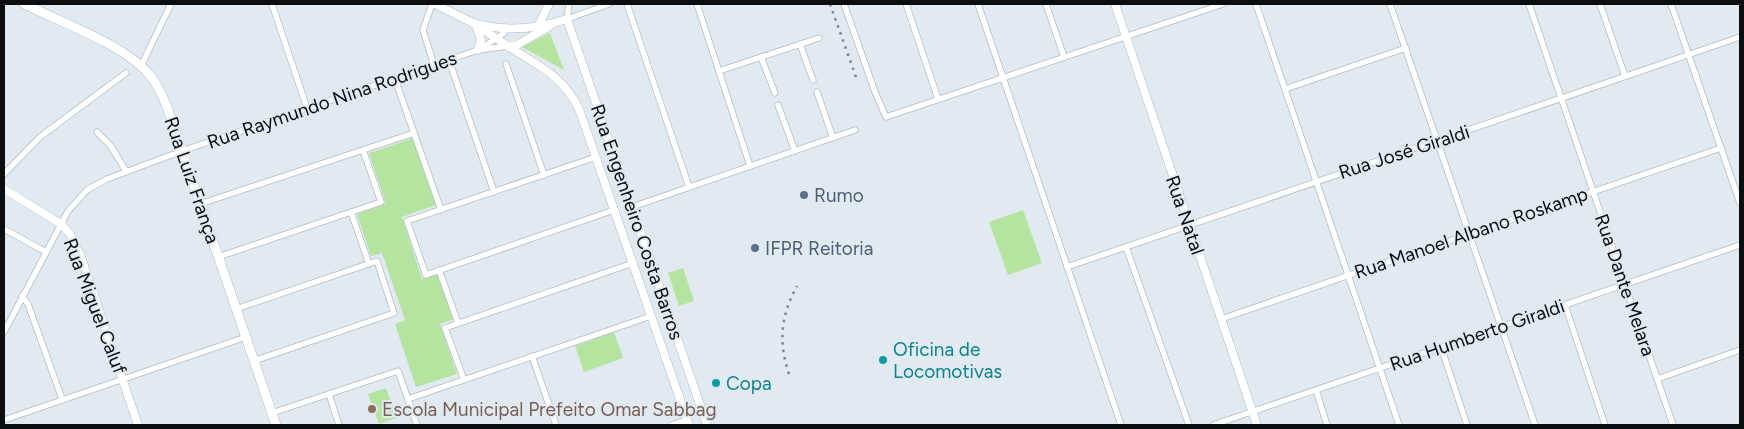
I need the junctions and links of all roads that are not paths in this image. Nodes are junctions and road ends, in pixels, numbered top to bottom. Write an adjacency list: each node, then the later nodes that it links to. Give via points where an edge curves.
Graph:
1 (24, 4): 41 (main road, Rua Luiz França, via 117,49)
2 (171, 4): 41 (street)
3 (272, 4): 54 (street)
4 (434, 4): 23 (street); 40 (street, via 423,30)
5 (549, 4): 24 (street)
6 (569, 4): 21 (street)
7 (610, 4): 21 (street, Rua Raymundo Nina Rodrigues)
8 (627, 4): 70 (street)
9 (697, 4): 42 (street)
10 (844, 4): 52 (street, via 886,117)
11 (906, 4): 52 (street)
12 (978, 4): 46 (street)
13 (1046, 4): 37 (street)
14 (1115, 4): 26 (street, Rua Natal)
15 (1222, 4): 26 (street)
16 (1256, 4): 48 (street)
17 (1390, 4): 33 (street)
18 (1529, 4): 51 (street, Rua Dante Melara)
19 (1600, 4): 44 (street)
20 (1671, 4): 35 (street)
21 (567, 19): 22 (street, Rua Raymundo Nina Rodrigues); 76 (street, Rua Engenheiro Costa Barros)
22 (557, 23): 24 (street, Rua Raymundo Nina Rodrigues); 30 (street, Rua Raymundo Nina Rodrigues)
23 (475, 24): 25 (street); 28 (street); 34 (street, via 481,40)
24 (538, 26): 25 (street, Rua Raymundo Nina Rodrigues)
25 (509, 31): 28 (street, Rua Raymundo Nina Rodrigues); 30 (street, via 521,36); 32 (street)
26 (1126, 36): 37 (street); 81 (street, Rua Natal)
27 (1740, 37): 35 (street, Rua José Giraldi)
28 (496, 38): 32 (street); 34 (street, Rua Raymundo Nina Rodrigues)
29 (818, 38): 31 (street)
30 (519, 44): 32 (street, Rua Raymundo Nina Rodrigues)
31 (800, 44): 36 (street); 47 (street)
32 (507, 46): 34 (street, Rua Raymundo Nina Rodrigues); 64 (street, Rua Engenheiro Costa Barros, via 552,74 568,89 579,109)
33 (1406, 48): 48 (street); 59 (street)
34 (478, 50): 38 (street, Rua Raymundo Nina Rodrigues)
35 (1688, 54): 44 (street, Rua José Giraldi); 60 (street)
36 (762, 57): 42 (street); 50 (street)
37 (1064, 57): 46 (street)
38 (449, 60): 40 (street, Rua Raymundo Nina Rodrigues); 72 (street)
39 (506, 64): 68 (street)
40 (434, 65): 45 (street, Rua Raymundo Nina Rodrigues)
41 (141, 66): 62 (main road, Rua Luiz França, via 162,96)
42 (719, 71): 65 (street)
43 (126, 73): 67 (street, via 40,137)
44 (1625, 76): 51 (street, Rua José Giraldi)
45 (395, 78): 54 (street, Rua Raymundo Nina Rodrigues); 57 (street)
46 (1003, 78): 52 (street); 90 (street)
47 (813, 80)
48 (1285, 89): 69 (street)
49 (817, 92): 58 (street)
50 (774, 93)
51 (1562, 98): 59 (street, Rua José Giraldi); 73 (street, Rua Dante Melara)
52 (938, 99)
53 (778, 105): 63 (street)
54 (307, 108): 62 (street, Rua Raymundo Nina Rodrigues)
55 (855, 130): 58 (street)
56 (98, 132): 66 (street)
57 (414, 133): 61 (street); 77 (street)
58 (832, 138): 63 (street)
59 (1438, 141): 69 (street, Rua José Giraldi); 83 (street)
60 (1721, 148): 73 (street, Rua Manoel Albano Roskamp); 74 (street)
61 (363, 150): 75 (street); 79 (street, via 381,202)
62 (182, 151): 66 (street, Rua Raymundo Nina Rodrigues); 75 (main road, Rua Luiz França)
63 (795, 151): 65 (street)
64 (596, 157): 68 (street); 78 (street, Rua Engenheiro Costa Barros)
65 (750, 166): 70 (street)
66 (126, 171): 80 (street, Rua Raymundo Nina Rodrigues, via 87,190)
67 (4, 174)
68 (544, 175): 72 (street)
69 (1317, 182): 81 (street, Rua José Giraldi); 92 (street)
70 (689, 187): 76 (street)
71 (4, 189): 80 (street, Rua Miguel Caluf)
72 (494, 192): 77 (street)
73 (1593, 192): 83 (street, Rua Manoel Albano Roskamp); 93 (street, Rua Dante Melara)
74 (1740, 203)
75 (200, 204): 87 (main road, Rua Luiz França)
76 (632, 207): 125 (street, Rua Engenheiro Costa Barros)
77 (441, 210): 91 (street, via 407,221 426,275)
78 (614, 210): 88 (street, Rua Engenheiro Costa Barros); 91 (street)
79 (351, 212): 87 (street); 89 (street)
80 (60, 224): 86 (street, Rua Raymundo Nina Rodrigues); 108 (street, Rua Miguel Caluf, via 70,234 78,250)
81 (1188, 226): 85 (street, Rua José Giraldi); 98 (street, Rua Natal)
82 (4, 229): 86 (street)
83 (1470, 234): 92 (street, Rua Manoel Albano Roskamp); 100 (street)
84 (1740, 245): 93 (street, Rua Humberto Giraldi)
85 (1126, 247): 90 (street, Rua José Giraldi); 127 (street)
86 (46, 252): 94 (street, Rua Raymundo Nina Rodrigues)
87 (218, 257): 96 (main road, Rua Luiz França)
88 (632, 263): 97 (street, Rua Engenheiro Costa Barros); 99 (street)
89 (368, 264): 96 (street); 106 (street, via 377,261 394,313)
90 (1067, 267): 126 (street)
91 (439, 270): 99 (street)
92 (1347, 276): 98 (street, Rua Manoel Albano Roskamp); 107 (street)
93 (1625, 285): 95 (street, Rua Humberto Giraldi); 109 (street, Rua Dante Melara)
94 (22, 296): 101 (street, Rua Raymundo Nina Rodrigues); 113 (street, via 28,304)
95 (1565, 305): 100 (street, Rua Humberto Giraldi); 134 (street)
96 (236, 309): 102 (main road, Rua Luiz França)
97 (651, 316): 105 (street); 118 (street, Rua Engenheiro Costa Barros)
98 (1221, 319): 115 (street, Rua Natal)
99 (458, 323): 110 (street, via 444,328)
100 (1502, 327): 103 (street, Rua Humberto Giraldi); 133 (street)
101 (4, 332)
102 (246, 337): 106 (main road, Rua Luiz França); 108 (street)
103 (1441, 347): 107 (street, Rua Humberto Giraldi); 132 (street)
104 (1740, 350): 109 (street)
105 (532, 356): 110 (street); 123 (street)
106 (254, 361): 116 (main road, Rua Luiz França)
107 (1379, 368): 111 (street, Rua Humberto Giraldi); 131 (street)
108 (122, 379): 113 (street); 119 (street, Rua Miguel Caluf)
109 (1657, 379): 135 (street, Rua Dante Melara)
110 (464, 380): 114 (street)
111 (1316, 390): 115 (street, Rua Humberto Giraldi); 130 (street)
112 (329, 394): 114 (street, via 398,370); 116 (street); 121 (street)
113 (62, 399): 117 (street)
114 (408, 399): 122 (street)
115 (1253, 412): 128 (street, Rua Humberto Giraldi); 129 (street, Rua Natal)
116 (272, 413): 120 (main road, Rua Luiz França)
117 (4, 420)
118 (688, 423): 124 (street)
119 (138, 425)
120 (276, 425)
121 (340, 425)
122 (416, 425)
123 (556, 425)
124 (671, 425)
125 (707, 425)
126 (1121, 425)
127 (1189, 425)
128 (1213, 425)
129 (1257, 425)
130 (1327, 425)
131 (1399, 425)
132 (1467, 425)
133 (1536, 425)
134 (1605, 425)
135 (1673, 425)

